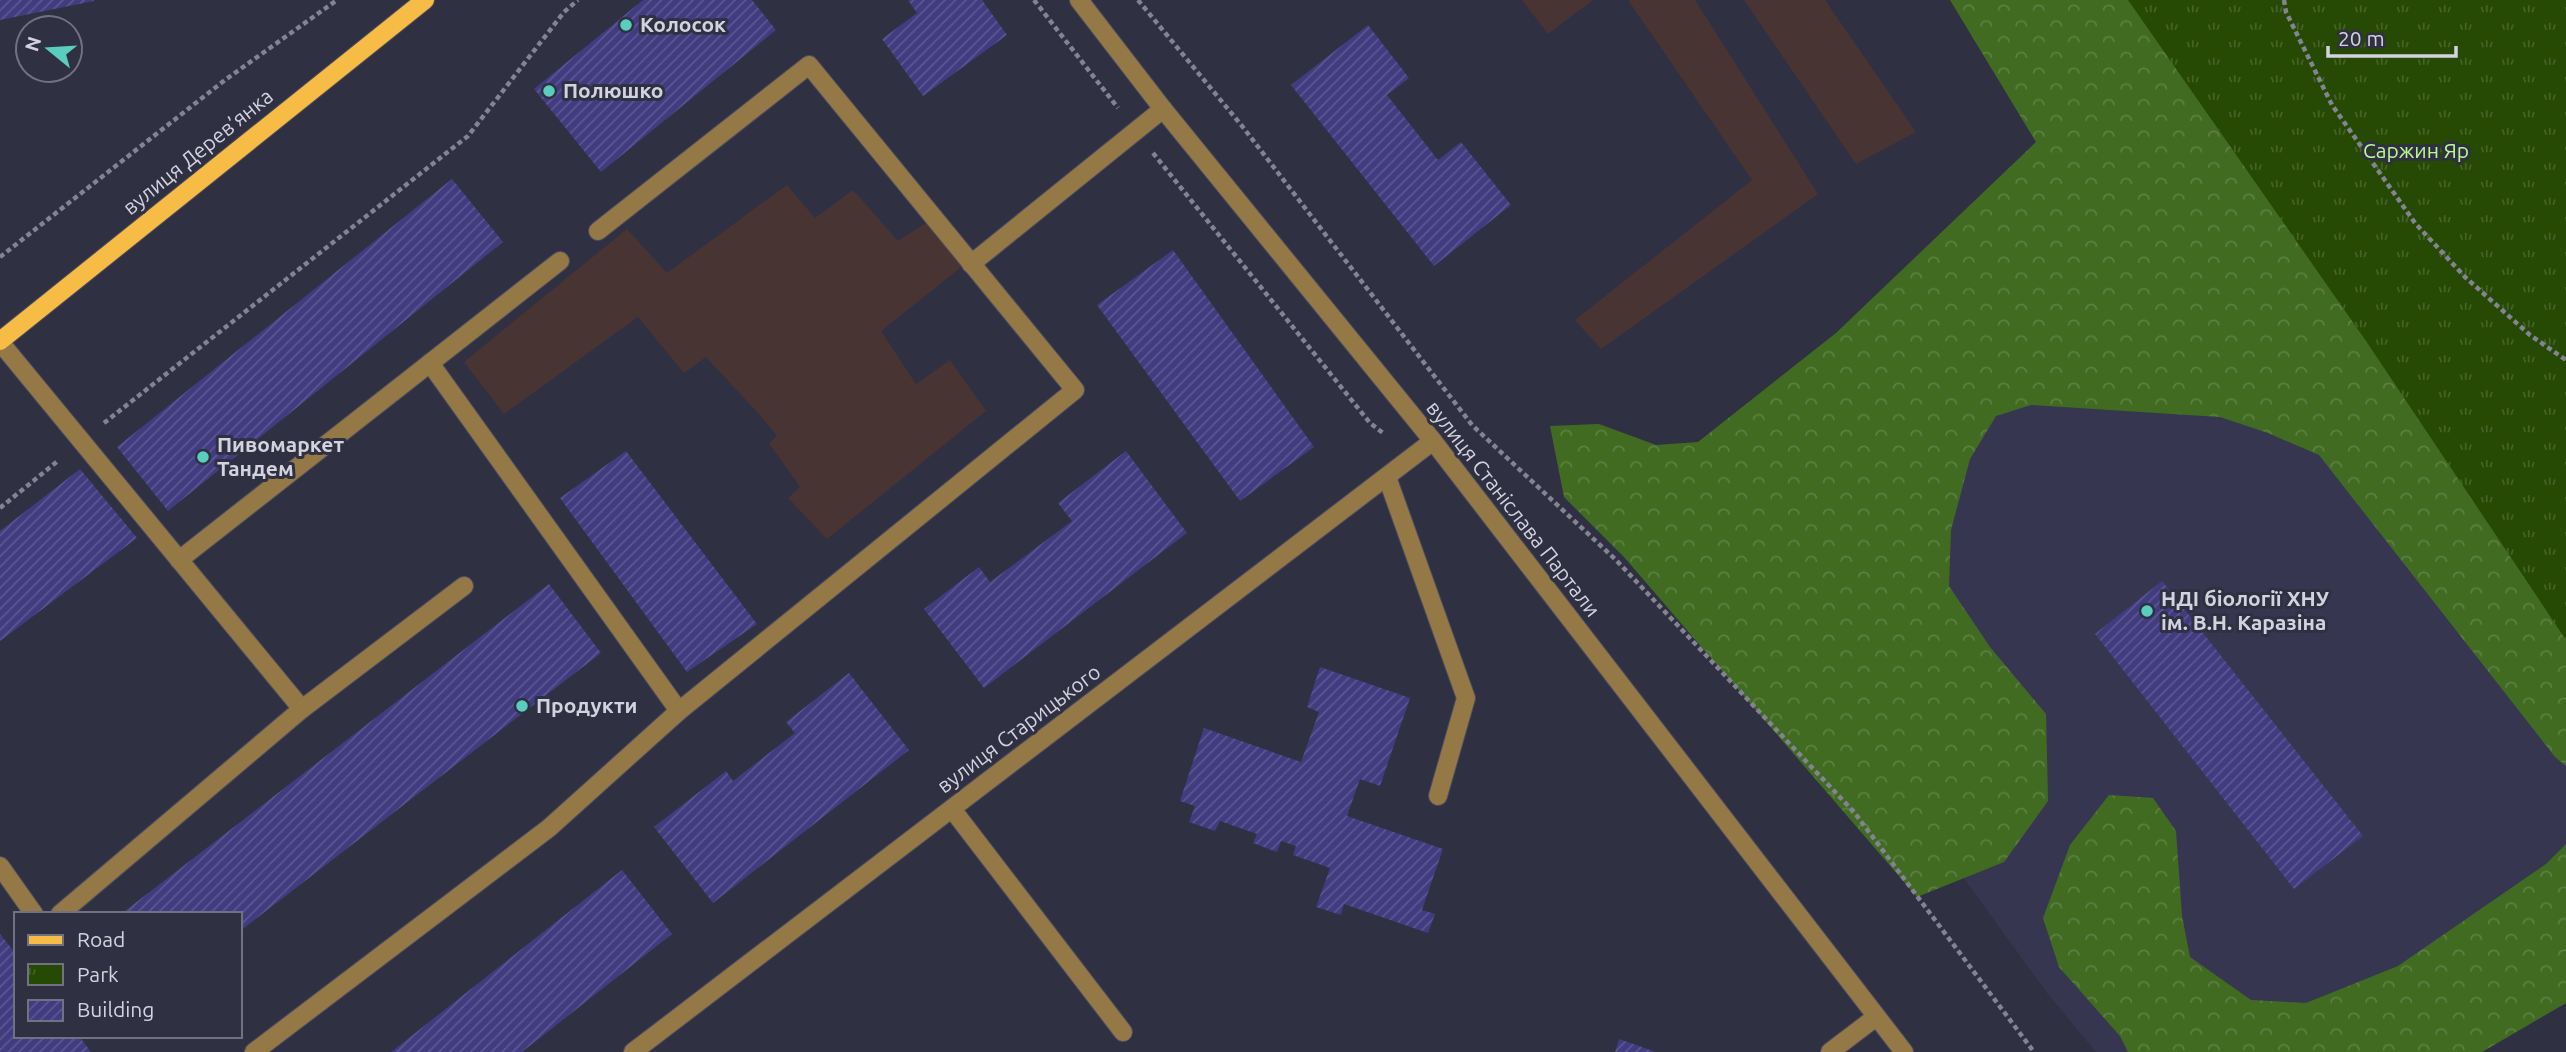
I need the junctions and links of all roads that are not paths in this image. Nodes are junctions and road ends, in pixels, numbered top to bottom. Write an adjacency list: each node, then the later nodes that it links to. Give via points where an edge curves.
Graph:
1 (425, 0): 7 (main road, вулиця Дерев’янка)
2 (1079, 0): 3 (street, вулиця Станіслава Партали)
3 (1163, 109): 6 (street); 9 (street, вулиця Станіслава Партали)
4 (598, 231): 6 (street, via 809,65)
5 (560, 261): 8 (street)
6 (971, 264): 14 (street, via 1075,390)
7 (0, 341): 11 (street)
8 (430, 363): 11 (street); 14 (street)
9 (1433, 441): 10 (street, вулиця Старицького); 20 (street, вулиця Станіслава Партали)
10 (1387, 477): 15 (street, via 1466,698); 16 (street, вулиця Старицького)
11 (180, 560): 13 (street)
12 (464, 586): 13 (street)
13 (302, 709): 19 (street)
14 (679, 711): 22 (street, via 549,828)
15 (1438, 796)
16 (952, 809): 21 (street); 23 (street, вулиця Старицького)
17 (0, 866): 18 (street)
18 (33, 912)
19 (62, 912)
20 (1876, 1017): 24 (street); 25 (street, вулиця Станіслава Партали)
21 (1123, 1032)
22 (254, 1052)
23 (633, 1052)
24 (1830, 1052)
25 (1904, 1052)

